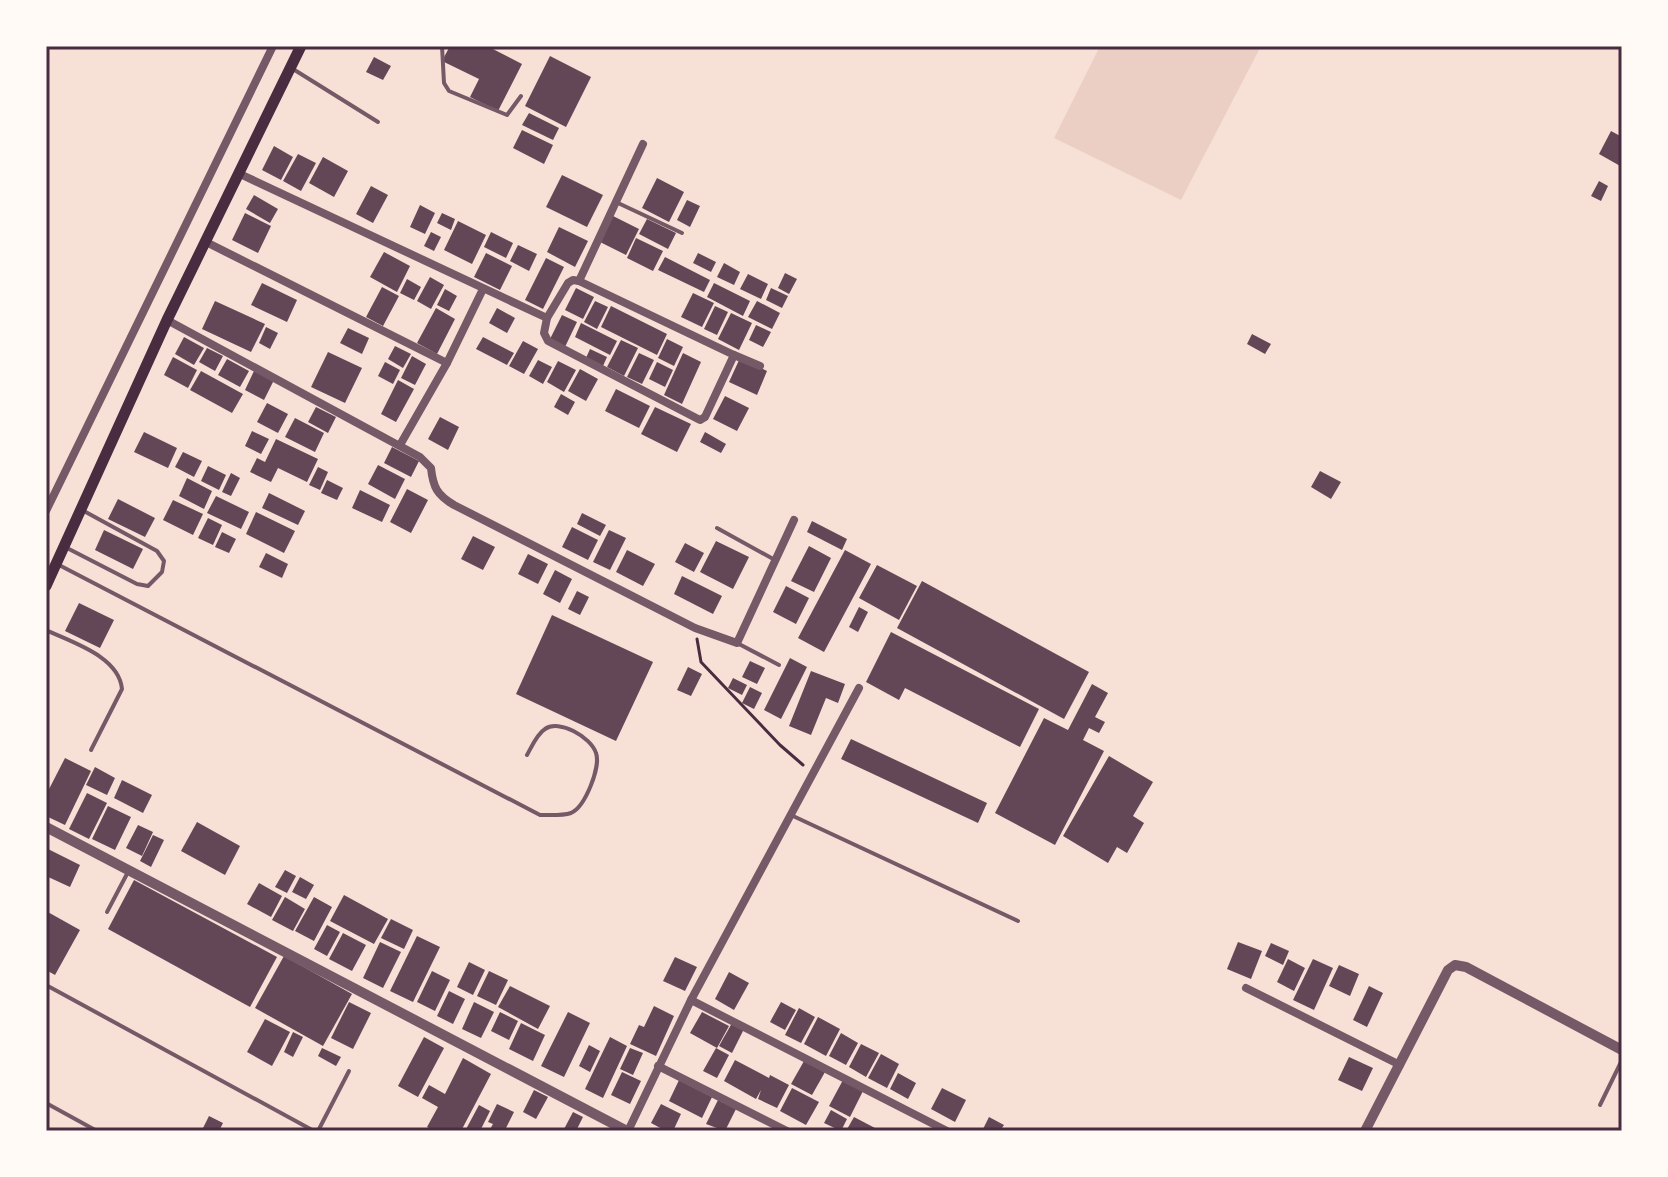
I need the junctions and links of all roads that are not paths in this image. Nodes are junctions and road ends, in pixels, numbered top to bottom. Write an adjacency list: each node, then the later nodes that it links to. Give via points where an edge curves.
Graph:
1 (273, 46): 21 (street)
2 (301, 46): 4 (main road)
3 (442, 46): 5 (lane, via 449,91 507,115)
4 (291, 67): 6 (lane); 8 (main road)
5 (521, 96)
6 (378, 122)
7 (643, 144): 9 (street)
8 (240, 174): 11 (main road); 13 (street)
9 (616, 202): 10 (lane); 12 (street)
10 (682, 233)
11 (206, 242): 15 (main road); 17 (street)
12 (579, 281): 14 (street, via 568,283); 16 (street)
13 (483, 289): 14 (street); 17 (street)
14 (547, 318): 16 (street, via 548,341 700,420)
15 (167, 320): 19 (street); 20 (main road)
16 (734, 355): 18 (street)
17 (447, 363): 19 (street)
18 (760, 366)
19 (400, 445): 29 (street, via 431,468 440,496 695,628)
20 (80, 510): 24 (main road); 24 (lane, via 157,551 164,561 162,572 148,586 137,584)
21 (46, 511)
22 (794, 520): 25 (street)
23 (717, 528): 25 (lane)
24 (65, 546): 26 (main road)
25 (775, 560): 29 (street)
26 (57, 564): 27 (main road); 33 (lane, via 540,815 569,814 580,807 597,761 592,745 575,732 552,726 542,730)
27 (46, 586)
28 (46, 630): 32 (lane, via 91,651 121,679 122,689)
29 (737, 643): 30 (lane)
30 (779, 665)
31 (859, 688): 34 (street)
32 (91, 750)
33 (527, 755)
34 (791, 815): 38 (lane); 41 (street)
35 (46, 827): 36 (street)
36 (129, 870): 37 (lane); 51 (street)
37 (107, 912)
38 (1018, 921)
39 (46, 985): 50 (lane)
40 (1246, 988): 44 (street)
41 (691, 1000): 45 (street); 53 (street)
42 (1622, 1050): 44 (street, via 1455,965)
43 (1622, 1060): 48 (lane)
44 (1400, 1065): 54 (street)
45 (658, 1066): 51 (street); 52 (street)
46 (349, 1071): 50 (lane)
47 (46, 1103): 49 (lane)
48 (1600, 1105)
49 (97, 1131)
50 (316, 1131)
51 (628, 1131)
52 (787, 1131)
53 (947, 1131)
54 (1365, 1131)

